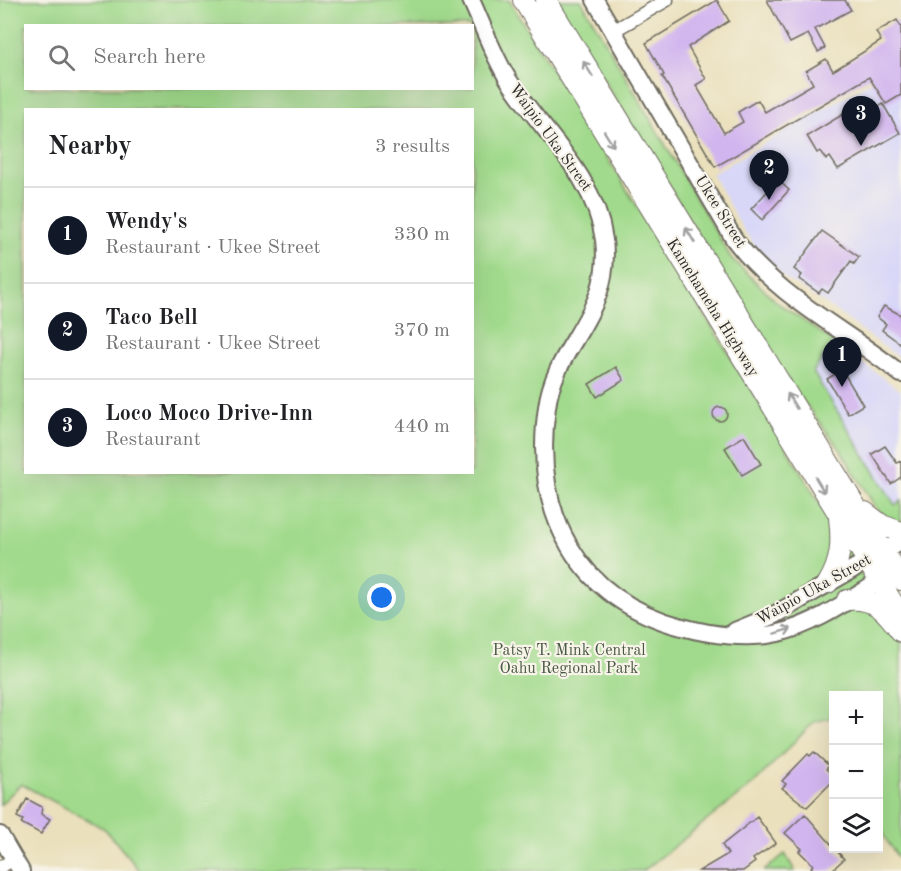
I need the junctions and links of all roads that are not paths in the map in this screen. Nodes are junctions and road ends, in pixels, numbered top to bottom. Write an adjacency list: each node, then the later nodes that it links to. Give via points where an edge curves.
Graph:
1 (471, 0): 18 (street, Waipio Uka Street, via 507,78 595,201 604,241 599,293 553,380 546,410 545,479 560,530 585,572 611,594 674,625)
2 (523, 0): 9 (main road, Kamehameha Highway, one-way to 9)
3 (546, 0): 8 (main road, Kamehameha Highway, one-way to 3)
4 (595, 0): 6 (street, Ukee Street)
5 (667, 0): 6 (street)
6 (613, 31): 7 (street, Ukee Street, via 747,256 777,286)
7 (901, 374)
8 (843, 485): 10 (main road, via 873,519); 12 (main road, Kamehameha Highway)
9 (839, 516): 12 (main road, Kamehameha Highway); 14 (main road, via 840,556)
10 (901, 532)
11 (901, 541): 12 (street, Waipio Uka Street)
12 (876, 556): 13 (main road, Kamehameha Highway); 14 (street, Waipio Uka Street)
13 (894, 575): 15 (street, Waipio Uka Street); 16 (main road, Kamehameha Highway)
14 (828, 583): 18 (street, Waipio Uka Street, via 774,615)
15 (847, 600): 17 (main road, via 875,603); 18 (street, Waipio Uka Street, one-way to 15, via 780,633)
16 (901, 616)
17 (901, 632)
18 (725, 634)
19 (0, 835): 20 (street)
20 (18, 865): 21 (street)
21 (0, 867)

